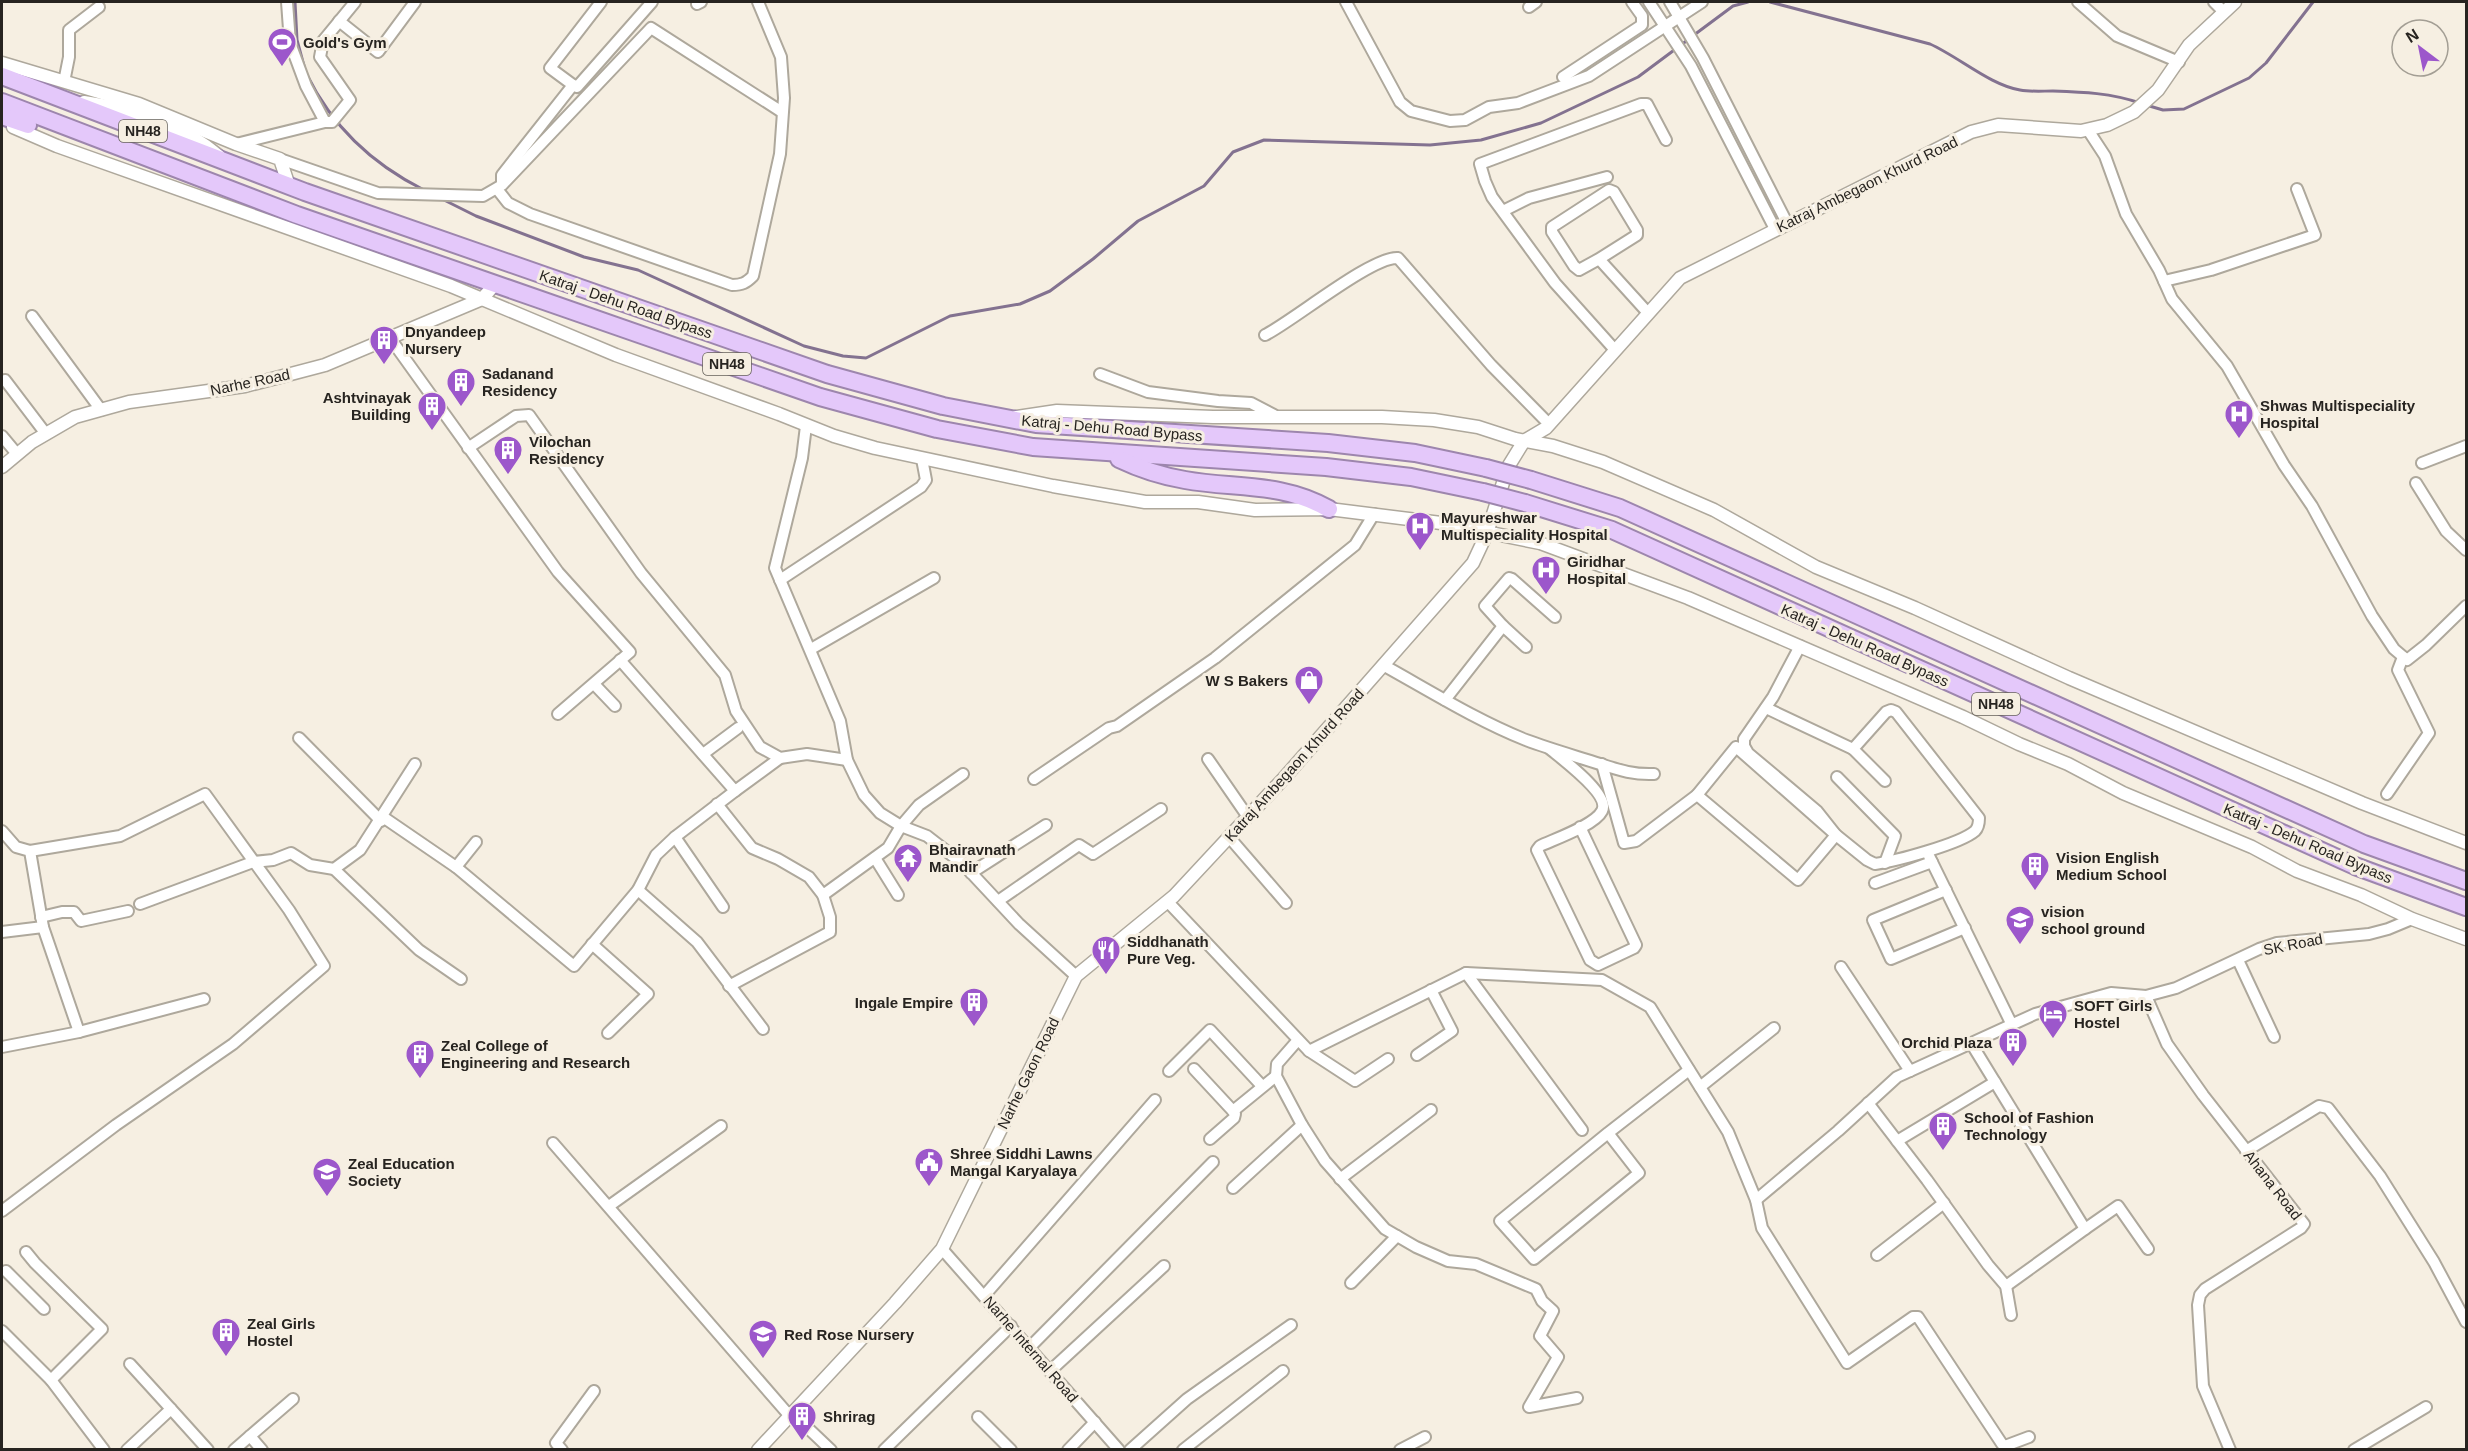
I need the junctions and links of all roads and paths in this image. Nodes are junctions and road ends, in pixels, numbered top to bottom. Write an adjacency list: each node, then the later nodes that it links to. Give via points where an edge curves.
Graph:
1 (287, 2): 32 (street, via 290,43 306,86)
2 (355, 2): 18 (street)
3 (415, 2): 18 (street, via 378,52)
4 (601, 2): 25 (street, via 550,68)
5 (652, 2): 25 (street, via 577,87)
6 (758, 2): 29 (street, via 781,57)
7 (1346, 2): 19 (street, via 1400,102 1411,111 1450,120 1465,120 1483,109 1518,103 1577,81)
8 (1632, 2): 23 (street, via 1642,16 1642,25)
9 (1649, 2): 19 (street)
10 (1670, 2): 17 (street)
11 (1702, 2): 17 (street)
12 (2078, 2): 20 (street, via 2117,36)
13 (2214, 2): 16 (street)
14 (2235, 2): 16 (street, Katraj Ambegaon Khurd Road)
15 (99, 8): 24 (street, via 69,30)
16 (2224, 12): 20 (street, Katraj Ambegaon Khurd Road, via 2189,45)
17 (1682, 20): 19 (street); 44 (street)
18 (339, 21): 32 (street, via 323,41 321,57 350,100)
19 (1669, 30): 44 (street)
20 (2179, 62): 33 (street, Katraj Ambegaon Khurd Road, via 2158,90 2134,112)
21 (2, 63): 24 (street)
22 (2, 76): 26 (highway, Katraj - Dehu Road Bypass / NH48)
23 (1563, 77)
24 (64, 82): 28 (street)
25 (573, 85): 41 (street, via 502,175)
26 (59, 99): 28 (street); 38 (highway, Katraj - Dehu Road Bypass / NH48)
27 (2, 102): 36 (highway, Katraj - Dehu Road Bypass / NH48)
28 (144, 112): 35 (street); 38 (street, via 196,139)
29 (782, 112): 41 (street, via 651,28); 41 (street, via 780,154 753,276 743,285 732,285 530,214 508,203)
30 (2, 116): 36 (highway, via 110,151)
31 (2, 121): 48 (street, via 57,146)
32 (328, 122): 35 (street)
33 (2088, 130): 44 (street, Katraj Ambegaon Khurd Road, via 1998,125 1971,132); 46 (street, via 2105,156 2126,214)
34 (1666, 140): 43 (street, via 1647,104 1641,104 1480,164)
35 (236, 144): 37 (street)
36 (130, 152): 47 (highway, Katraj - Dehu Road Bypass / NH48)
37 (280, 159): 40 (street); 41 (street, via 378,193 483,196)
38 (227, 163): 40 (highway, Katraj - Dehu Road Bypass / NH48)
39 (1607, 177): 43 (street, via 1529,198)
40 (289, 186): 58 (highway, Katraj - Dehu Road Bypass / NH48, via 827,374 943,406)
41 (499, 187)
42 (2297, 189): 46 (street, via 2315,235 2211,270)
43 (1503, 211): 53 (street, via 1555,283)
44 (1781, 226): 49 (street, Katraj Ambegaon Khurd Road, via 1680,278)
45 (1599, 259): 45 (street, via 1579,270 1552,228 1609,190 1637,230 1636,235); 49 (street)
46 (2164, 281): 84 (street, via 2172,299 2227,366 2312,506 2372,616)
47 (495, 284): 48 (street, Narhe Road); 66 (highway, Katraj - Dehu Road Bypass / NH48, via 830,400 937,429 1033,447)
48 (482, 299): 52 (street, Narhe Road); 60 (street, via 615,355)
49 (1648, 313): 53 (street, Katraj Ambegaon Khurd Road)
50 (32, 316): 56 (street)
51 (1265, 335): 59 (street, via 1369,268 1390,257 1398,258 1491,365)
52 (390, 338): 56 (street, Narhe Road, via 325,365 245,386 129,402); 65 (street)
53 (1615, 350): 59 (street, Katraj Ambegaon Khurd Road)
54 (1101, 374): 57 (street, via 1148,392 1251,402)
55 (5, 380): 61 (street)
56 (101, 410): 61 (street, Narhe Road, via 75,417)
57 (1274, 416): 58 (street, via 1057,411); 63 (street, via 1434,420 1478,427)
58 (1008, 418): 130 (highway, Katraj - Dehu Road Bypass / NH48, bridge, via 1036,424 1328,443 1415,453 1532,480 1620,508 2364,844)
59 (1549, 424): 63 (street, Katraj Ambegaon Khurd Road)
60 (806, 426): 68 (street); 77 (street, via 775,568)
61 (46, 434): 67 (street, Narhe Road)
62 (2, 436): 67 (street)
63 (1524, 441): 74 (street, Katraj Ambegaon Khurd Road, via 1508,467); 122 (street, via 1603,462 1714,510 1816,567 2362,803)
64 (2466, 446): 69 (street)
65 (468, 448): 85 (street, via 558,572 630,652); 97 (street, via 516,416 529,415 641,573 725,675 745,727 760,747)
66 (1104, 453): 72 (highway, via 1148,472 1186,480 1263,487 1310,498); 141 (highway, Katraj - Dehu Road Bypass / NH48, bridge, via 1336,468 1411,477 1525,503 1612,530 2355,866)
67 (17, 454): 70 (street, Narhe Road)
68 (922, 459): 72 (street, via 1145,502 1198,502 1255,510); 77 (street, via 926,480 921,487)
69 (2422, 463)
70 (2, 468)
71 (2415, 483): 75 (street, via 2446,531)
72 (1329, 509): 73 (street)
73 (1374, 514): 74 (street); 105 (street, via 1355,545 1215,658)
74 (1487, 532): 81 (street, via 1540,543 1688,598); 86 (street, Katraj Ambegaon Khurd Road, via 1473,563)
75 (2466, 550)
76 (934, 578): 83 (street)
77 (780, 580): 83 (street)
78 (2466, 606): 84 (street, via 2426,645 2407,660)
79 (1555, 617): 80 (street, via 1509,578 1484,608)
80 (1503, 626): 82 (street); 88 (street)
81 (1800, 646): 90 (street); 143 (street, via 2068,764 2123,793 2253,847 2297,871)
82 (1526, 647)
83 (811, 649): 99 (street, via 840,721)
84 (2403, 657): 108 (street, via 2398,670 2429,733)
85 (620, 660): 87 (street); 96 (street)
86 (1383, 665): 88 (street); 112 (street, Katraj Ambegaon Khurd Road)
87 (594, 684): 89 (street); 91 (street)
88 (1445, 700): 94 (street)
89 (615, 706)
90 (1766, 708): 95 (street); 118 (street, via 1744,738 1744,746 1817,811)
91 (558, 714)
92 (738, 729): 96 (street)
93 (299, 738): 113 (street)
94 (1550, 749): 101 (street); 116 (street, via 1595,788 1603,802 1600,814)
95 (1853, 749): 106 (street); 126 (street, via 1886,712 1896,712 1979,818 1975,831 1946,845)
96 (703, 754): 107 (street)
97 (780, 758): 99 (street, via 807,754); 107 (street)
98 (1208, 759): 112 (street)
99 (847, 760): 114 (street, via 864,795 880,813)
100 (415, 764): 113 (street)
101 (1602, 764): 103 (street, via 1641,775); 109 (street, via 1624,843 1636,841)
102 (963, 774): 114 (street, via 919,805)
103 (1654, 774)
104 (1837, 777): 126 (street, via 1895,836)
105 (1034, 778)
106 (1886, 781)
107 (735, 791): 110 (street)
108 (2387, 794)
109 (1697, 795): 118 (street, via 1798,880); 118 (street, via 1736,747)
110 (717, 804): 119 (street); 134 (street, via 752,848 808,877)
111 (1161, 809): 136 (street, via 1093,854 1079,845)
112 (1248, 817): 120 (street, Katraj Ambegaon Khurd Road)
113 (382, 819): 127 (street); 128 (street, via 360,850)
114 (901, 825): 124 (street, via 888,848); 129 (street, via 927,836)
115 (1046, 825): 129 (street)
116 (1580, 827): 116 (street, via 1540,846 1538,854 1590,960 1598,965 1636,945)
117 (2, 831): 123 (street, via 16,847)
118 (1836, 835): 126 (street, via 1867,860)
119 (675, 837): 132 (street, via 656,855); 140 (street)
120 (1229, 837): 137 (street, Katraj Ambegaon Khurd Road); 138 (street)
121 (476, 842): 127 (street)
122 (2466, 843)
123 (30, 851): 125 (street, via 120,836 205,795); 144 (street)
124 (875, 858): 134 (street); 135 (street)
125 (253, 862): 128 (street, via 291,853 310,865); 139 (street); 196 (street, via 324,966 233,1044)
126 (1884, 863)
127 (456, 867): 148 (street, via 574,966)
128 (334, 869): 153 (street, via 419,951)
129 (971, 873): 136 (street)
130 (2466, 881)
131 (1875, 883): 133 (street, via 1931,859)
132 (639, 890): 148 (street); 154 (street, via 697,942)
133 (1946, 890): 145 (street); 145 (street, via 1873,920 1891,959)
134 (823, 895): 154 (street, via 831,917 830,932)
135 (898, 895)
136 (998, 901): 152 (street)
137 (1168, 902): 152 (street, Katraj Ambegaon Khurd Road); 164 (street)
138 (1286, 903)
139 (140, 904)
140 (723, 907)
141 (2466, 907)
142 (128, 911): 144 (street, via 81,921 74,912 62,912)
143 (2412, 919): 147 (street); 149 (street, SK Road, via 2369,934 2277,943)
144 (42, 922): 146 (street); 161 (street)
145 (1965, 928): 158 (street)
146 (2, 932)
147 (2466, 939)
148 (592, 944): 162 (street, via 648,994)
149 (2238, 960): 156 (street, SK Road, via 2176,988); 163 (street)
150 (1841, 967): 173 (street)
151 (1466, 974): 155 (street); 171 (street, via 1602,980 1650,1007); 184 (street)
152 (1076, 976): 199 (street, Narhe Gaon Road)
153 (461, 979)
154 (729, 986): 160 (street)
155 (1431, 990): 167 (street); 168 (street, via 1452,1031)
156 (2146, 996): 158 (street, SK Road, via 2111,993); 189 (street, Ahana Road, via 2168,1044)
157 (204, 999): 161 (street)
158 (2012, 1024): 165 (street, SK Road)
159 (1774, 1028): 177 (street)
160 (763, 1029)
161 (79, 1032): 166 (street)
162 (608, 1032)
163 (2274, 1037)
164 (1298, 1040): 167 (street); 174 (street, via 1277,1064)
165 (1971, 1043): 173 (street, SK Road); 175 (street)
166 (2, 1047)
167 (1309, 1051): 169 (street, via 1355,1081)
168 (1417, 1055)
169 (1388, 1059)
170 (1194, 1069): 181 (street)
171 (1689, 1070): 177 (street); 185 (street)
172 (1169, 1071): 176 (street, via 1210,1030)
173 (1910, 1071): 179 (street, SK Road, via 1897,1077)
174 (1276, 1076): 176 (street); 182 (street)
175 (1995, 1082): 187 (street); 197 (street)
176 (1262, 1086): 181 (street)
177 (1700, 1088): 193 (street, via 1728,1132)
178 (1155, 1100): 207 (street)
179 (1868, 1103): 187 (street); 193 (street, SK Road)
180 (1431, 1110): 191 (street)
181 (1233, 1111): 186 (street, via 1234,1118)
182 (1302, 1125): 191 (street); 192 (street)
183 (721, 1126): 195 (street)
184 (1582, 1130)
185 (1608, 1133): 185 (street, via 1639,1173 1534,1259 1500,1221)
186 (1210, 1139)
187 (1897, 1141): 194 (street)
188 (553, 1143): 195 (street)
189 (2246, 1151): 210 (street, via 2311,1110 2319,1106 2328,1108 2380,1176); 245 (street, Ahana Road, via 2304,1224 2200,1295 2203,1386)
190 (1213, 1162): 214 (street)
191 (1340, 1179): 198 (street, via 1385,1229)
192 (1233, 1188)
193 (1756, 1200): 229 (street, via 1762,1228 1847,1363 1918,1317 2004,1445)
194 (1944, 1203): 202 (street); 206 (street)
195 (609, 1206): 224 (street)
196 (2, 1211)
197 (2085, 1229): 200 (street, via 2118,1206); 206 (street)
198 (1397, 1236): 205 (street); 220 (street, via 1448,1261 1476,1264 1536,1289 1553,1311 1540,1336 1558,1357 1529,1407)
199 (942, 1249): 207 (street, Narhe Internal Road); 224 (street, Narhe Gaon Road)
200 (2148, 1249)
201 (26, 1252): 218 (street, via 102,1329)
202 (1877, 1255)
203 (1164, 1266): 216 (street)
204 (6, 1271): 208 (street)
205 (1351, 1283)
206 (2006, 1286): 209 (street)
207 (984, 1296): 212 (street, Narhe Internal Road)
208 (44, 1309)
209 (2010, 1315)
210 (2466, 1322)
211 (1291, 1325): 242 (street, via 1187,1399)
212 (1011, 1326): 214 (street, Narhe Internal Road); 238 (street)
213 (2, 1331): 218 (street)
214 (1029, 1347): 216 (street, Narhe Internal Road)
215 (130, 1364): 223 (street)
216 (1050, 1371): 226 (street, Narhe Internal Road)
217 (1283, 1371): 243 (street)
218 (51, 1380): 230 (street)
219 (594, 1391): 235 (street, via 556,1443)
220 (1577, 1398)
221 (293, 1399): 227 (street)
222 (2426, 1407): 246 (street)
223 (171, 1409): 231 (street); 232 (street)
224 (790, 1413): 236 (street, Narhe Gaon Road); 237 (street)
225 (978, 1417): 239 (street)
226 (1095, 1422): 240 (street); 241 (street, Narhe Internal Road)
227 (250, 1436): 233 (street); 234 (street)
228 (1425, 1437): 244 (street)
229 (2029, 1437)
230 (104, 1449)
231 (128, 1449)
232 (208, 1449)
233 (234, 1449)
234 (262, 1449)
235 (562, 1449)
236 (758, 1449)
237 (831, 1449)
238 (884, 1449)
239 (1011, 1449)
240 (1068, 1449)
241 (1119, 1449)
242 (1130, 1449)
243 (1183, 1449)
244 (1400, 1449)
245 (2230, 1449)
246 (2357, 1449)

